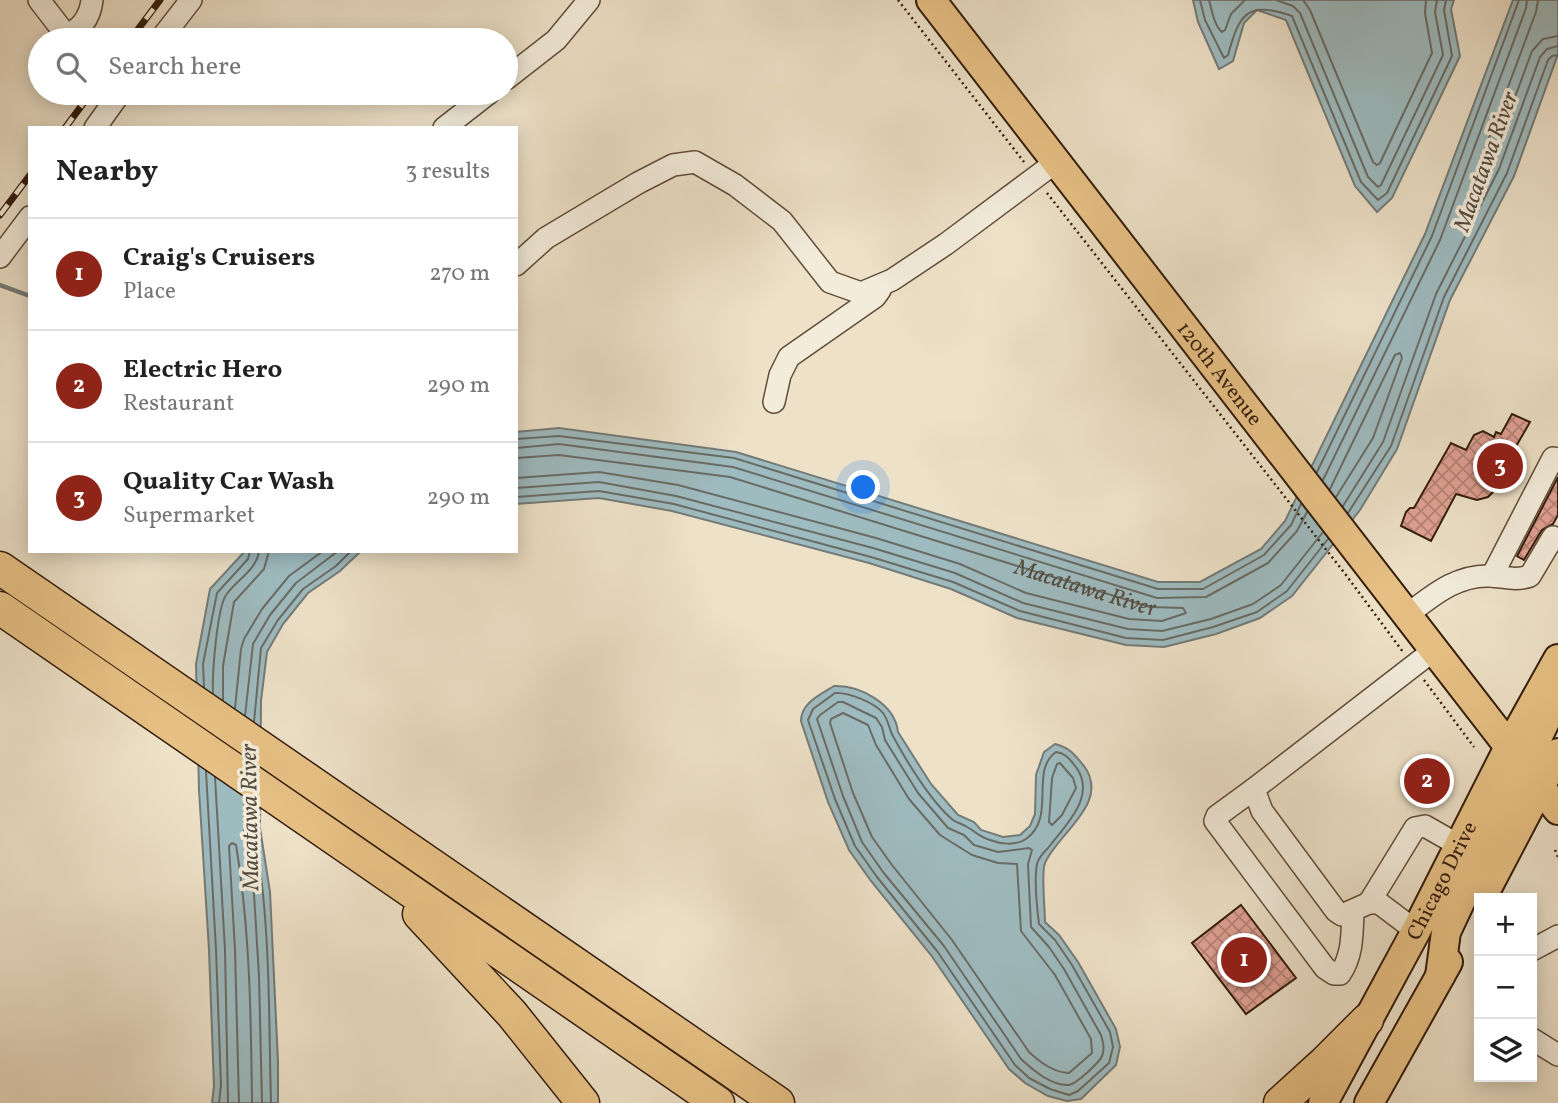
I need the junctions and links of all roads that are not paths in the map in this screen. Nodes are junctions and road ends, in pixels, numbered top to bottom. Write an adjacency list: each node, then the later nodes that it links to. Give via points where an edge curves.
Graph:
1 (39, 0): 6 (lane)
2 (92, 0): 7 (lane)
3 (191, 0): 8 (lane)
4 (589, 0): 9 (lane, via 556,40)
5 (931, 0): 14 (main road, 120th Avenue)
6 (61, 28)
7 (79, 28)
8 (169, 28)
9 (518, 70)
10 (111, 105): 12 (lane)
11 (474, 105): 13 (lane)
12 (96, 126)
13 (447, 126)
14 (1046, 170): 18 (lane); 25 (main road, 120th Avenue, via 1355,568)
15 (28, 220): 16 (lane)
16 (0, 257)
17 (518, 263): 18 (lane, via 546,238 638,183 673,165 695,162 782,221 830,282 861,293)
18 (886, 283): 19 (lane, via 875,297 789,357)
19 (774, 402)
20 (1558, 458): 23 (lane, via 1553,458)
21 (1556, 535): 23 (lane, via 1530,576)
22 (0, 568): 45 (highway)
23 (1492, 576): 25 (lane, via 1445,586)
24 (0, 608): 34 (highway)
25 (1407, 615): 26 (main road, 120th Avenue)
26 (1434, 650): 30 (main road, 120th Avenue); 31 (lane)
27 (1558, 659): 30 (main road, Chicago Drive)
28 (1558, 695): 30 (main road)
29 (1558, 753): 30 (main road, Chicago Drive)
30 (1525, 767): 32 (main road, 120th Avenue); 33 (main road, Chicago Drive); 35 (main road, Chicago Drive); 41 (main road, via 1446,932)
31 (1254, 789): 36 (lane, via 1262,811 1336,911 1342,915); 36 (lane, via 1215,821 1334,974 1340,974 1347,964)
32 (1558, 810)
33 (1460, 846): 36 (lane, via 1425,826 1415,828); 38 (main road, Chicago Drive)
34 (375, 867): 46 (highway, via 491,989); 47 (highway)
35 (1482, 893)
36 (1361, 907): 38 (lane, via 1379,904)
37 (1474, 911): 41 (main road, Chicago Drive)
38 (1416, 931): 42 (main road, Chicago Drive)
39 (1558, 936): 40 (lane)
40 (1537, 947)
41 (1440, 976): 52 (main road, Chicago Drive)
42 (1367, 1020): 50 (highway); 51 (main road, Chicago Drive)
43 (1537, 1042): 44 (lane)
44 (1558, 1055)
45 (726, 1068): 48 (highway); 49 (highway)
46 (583, 1103)
47 (718, 1103)
48 (778, 1103)
49 (792, 1103)
50 (1280, 1103)
51 (1323, 1103)
52 (1369, 1103)

